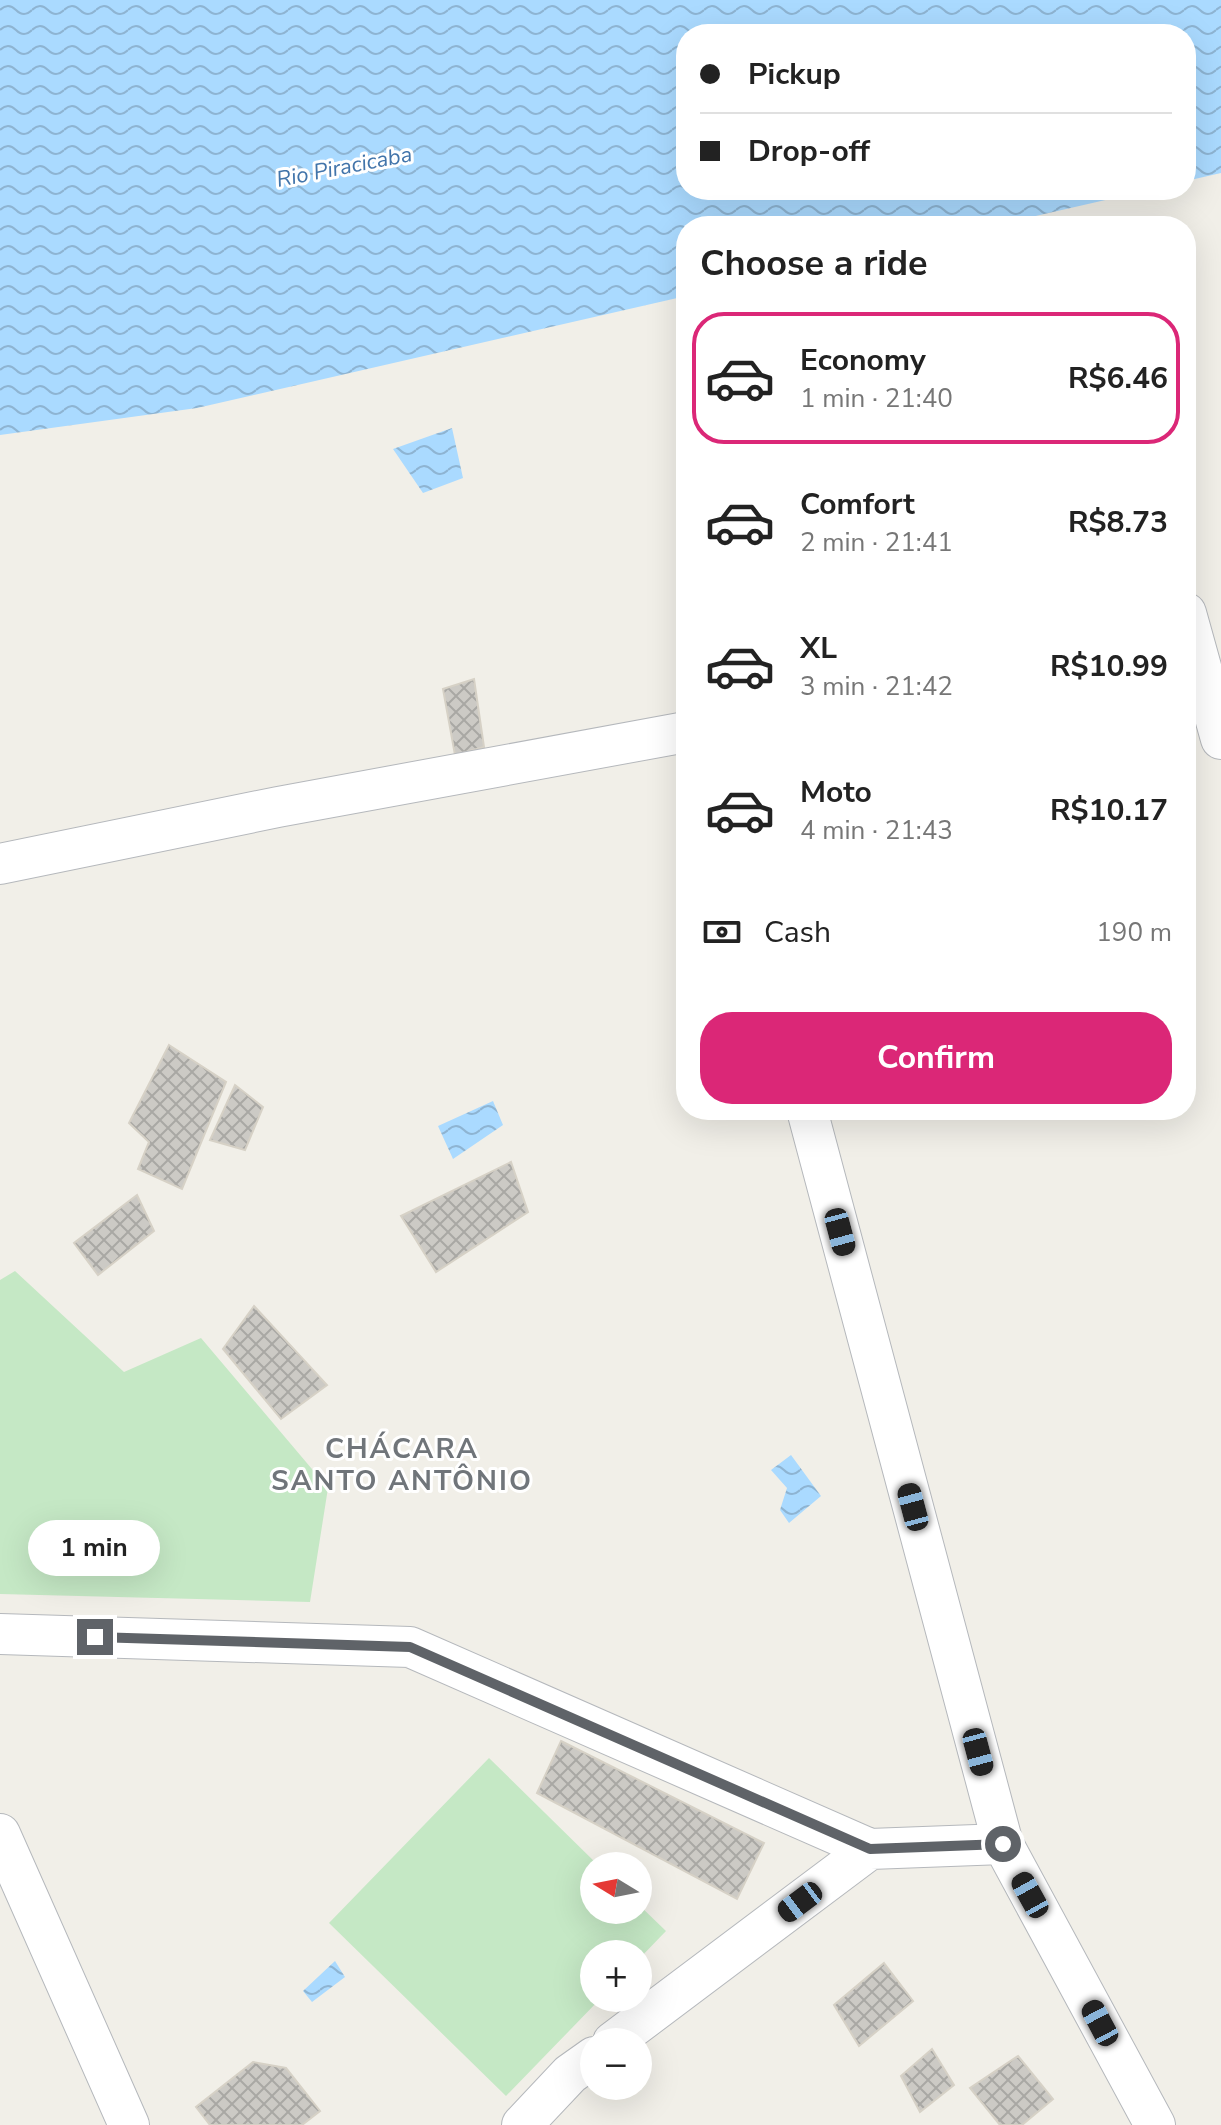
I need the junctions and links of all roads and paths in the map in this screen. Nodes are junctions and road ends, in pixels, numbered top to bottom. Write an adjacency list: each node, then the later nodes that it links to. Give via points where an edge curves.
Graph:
1 (1196, 649): 3 (street)
2 (676, 734): 4 (street, via 278,807)
3 (1221, 739)
4 (1, 866)
5 (810, 1120): 8 (street)
6 (0, 1634): 9 (street, via 410,1647)
7 (0, 1834): 12 (street)
8 (1003, 1844): 9 (street); 14 (street)
9 (870, 1849): 10 (street)
10 (632, 2028)
11 (580, 2067): 13 (street)
12 (129, 2125)
13 (522, 2125)
14 (1155, 2125)

